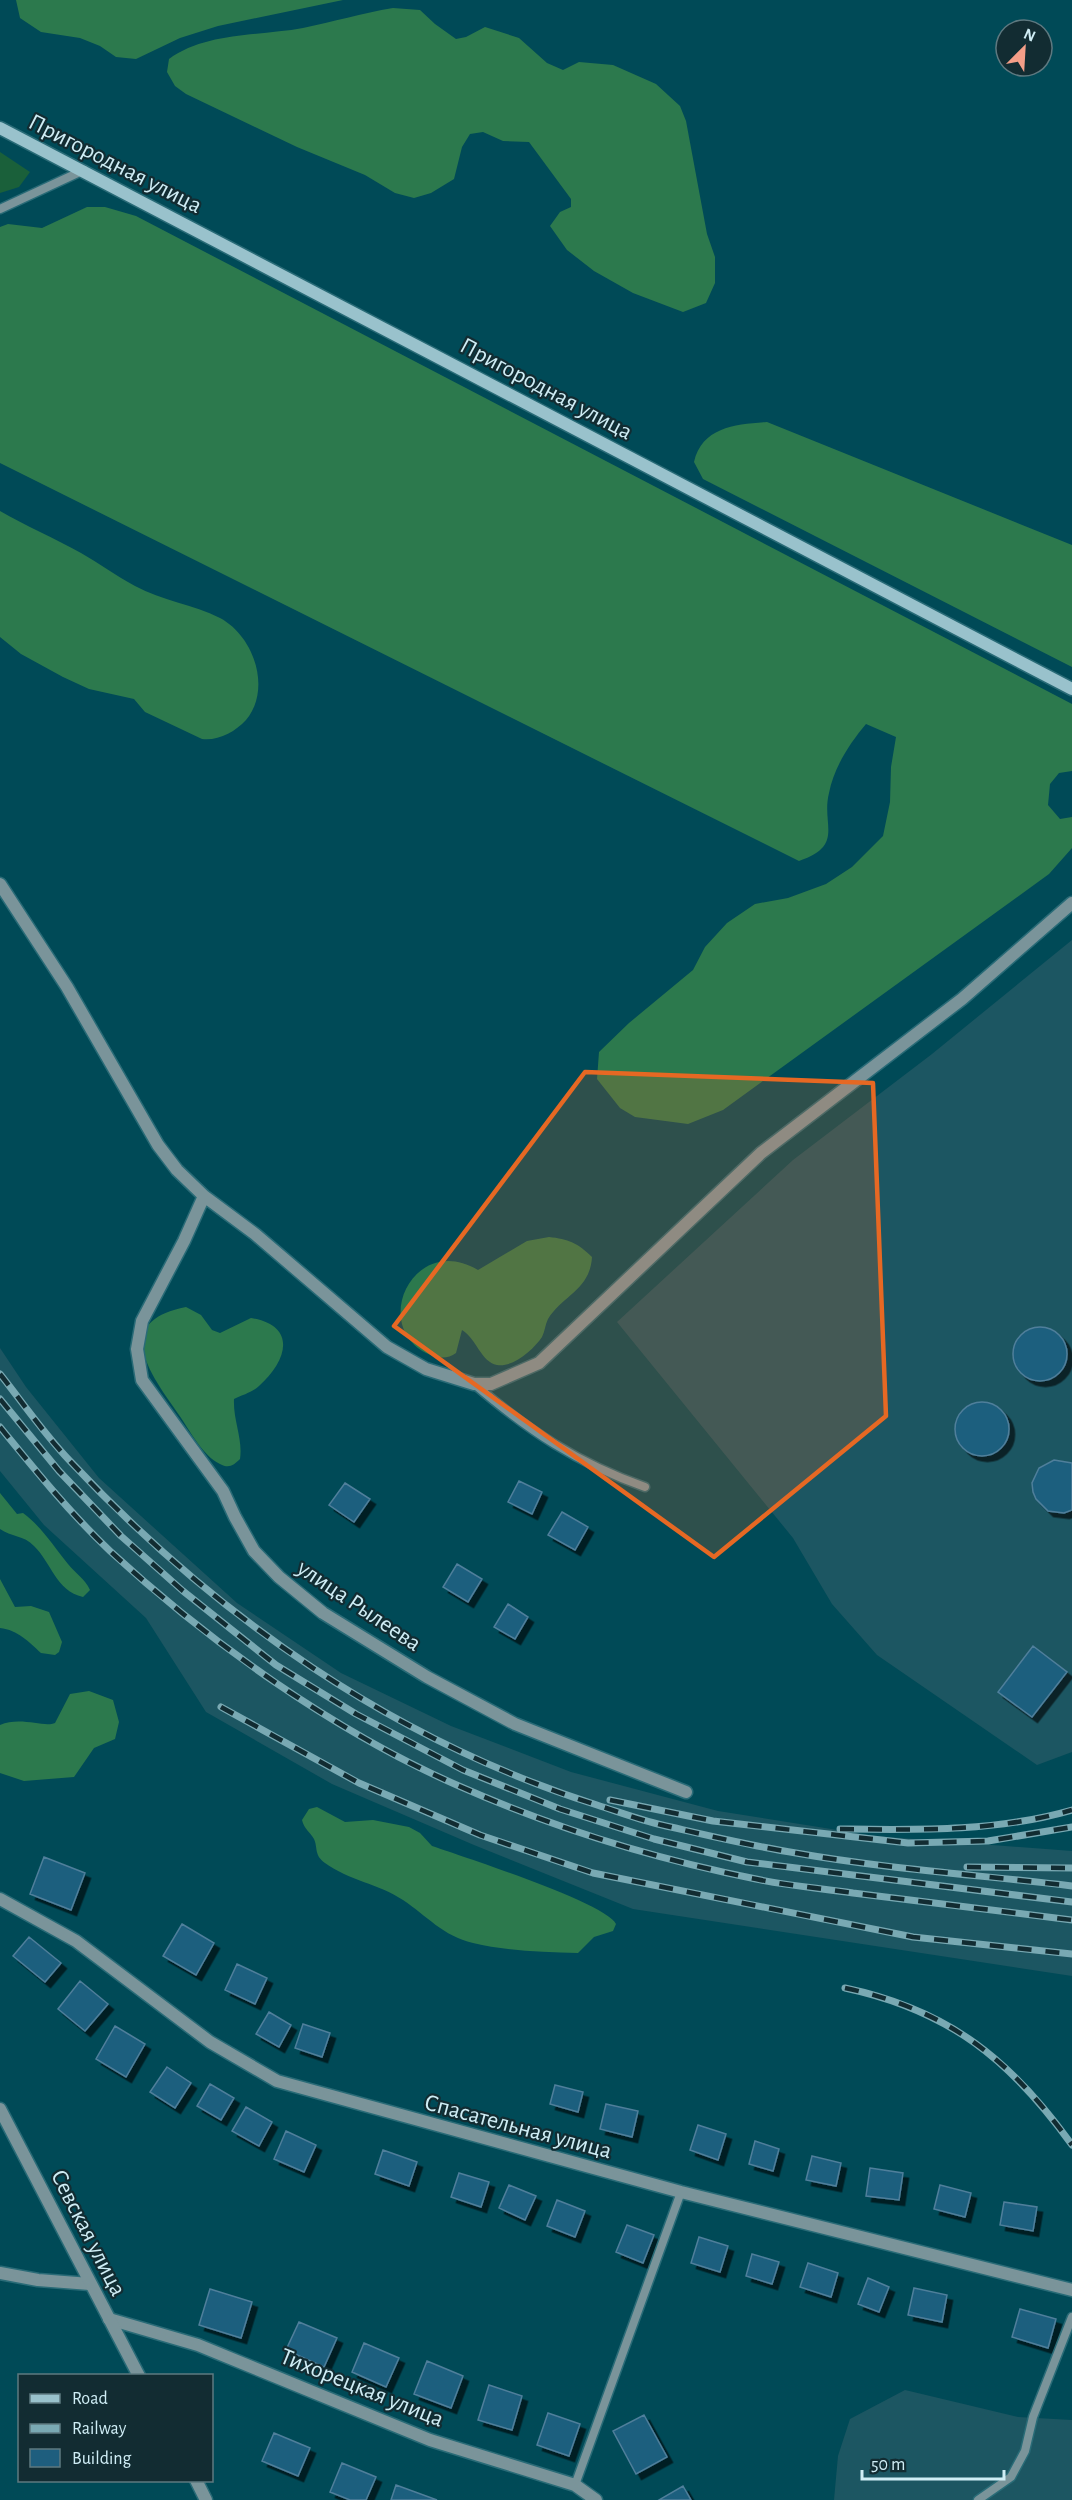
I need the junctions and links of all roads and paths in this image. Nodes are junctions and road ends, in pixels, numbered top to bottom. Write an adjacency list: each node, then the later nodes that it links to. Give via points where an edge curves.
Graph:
1 (0, 128): 2 (main road, Пригородная улица)
2 (84, 170): 3 (lane); 4 (main road, Пригородная улица)
3 (0, 209)
4 (1072, 689)
5 (0, 884): 7 (street, via 67,987 158,1144)
6 (1072, 903): 8 (street, via 962,999 761,1153 539,1363 500,1381)
7 (204, 1196): 8 (street, via 255,1234 387,1347 426,1369); 10 (street, улица Рылеева, via 142,1321 137,1349 142,1380 223,1491 254,1551 323,1613 427,1677 515,1724)
8 (474, 1384): 9 (lane, via 545,1440 600,1471)
9 (645, 1488)
10 (686, 1792)
11 (0, 1899): 13 (street, Спасательная улица, via 76,1941 210,2042 277,2082)
12 (0, 2109): 15 (street, Севская улица)
13 (681, 2192): 16 (street, Спасательная улица); 21 (lane)
14 (0, 2273): 15 (street)
15 (90, 2284): 18 (street, Севская улица)
16 (1072, 2290)
17 (1072, 2316): 24 (lane, via 1033,2417 1025,2451 1011,2477)
18 (109, 2319): 19 (street, Севская улица); 21 (street, Тихорецкая улица, via 198,2345 430,2440)
19 (138, 2374)
20 (197, 2482): 22 (street)
21 (575, 2486): 23 (street, Тихорецкая улица)
22 (206, 2500)
23 (596, 2500)
24 (978, 2500)

